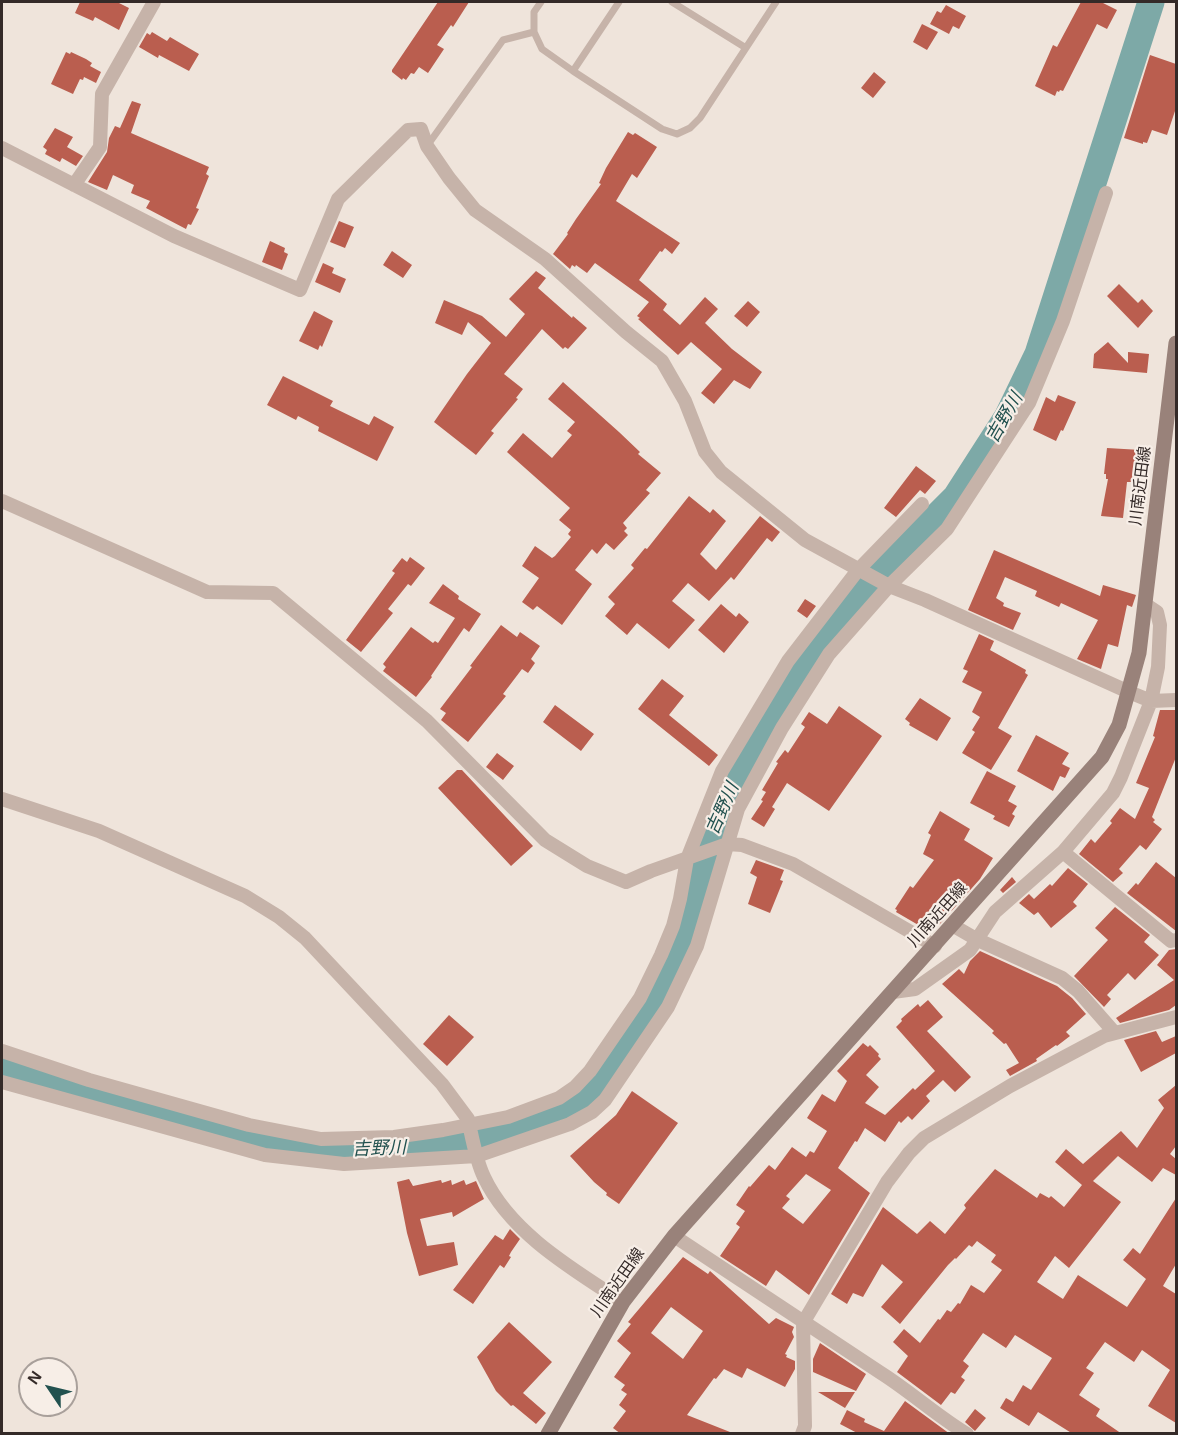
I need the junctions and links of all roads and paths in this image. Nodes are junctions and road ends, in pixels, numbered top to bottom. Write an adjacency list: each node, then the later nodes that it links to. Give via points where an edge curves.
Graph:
1 (154, 2): 11 (street, via 102,94 100,147)
2 (541, 2): 6 (lane, via 534,12)
3 (619, 2): 8 (lane)
4 (672, 2): 7 (lane)
5 (776, 2): 7 (lane)
6 (534, 32): 8 (lane, via 542,49); 9 (lane, via 503,40)
7 (746, 48): 8 (lane, via 700,118 676,134 662,129)
8 (573, 71)
9 (427, 146): 11 (street, via 421,129 408,130 338,199 300,290 174,236); 16 (street, via 475,210 545,259 663,361 685,401 705,452 721,472 806,540)
10 (2, 148): 11 (street)
11 (74, 185)
12 (1106, 193): 17 (street, via 1064,321 1029,403 946,529)
13 (1176, 343): 18 (main road, 川南近田線)
14 (2, 501): 25 (street, via 207,592 273,593 427,721 545,840 586,866 626,882)
15 (922, 504): 16 (street)
16 (858, 570): 17 (street); 25 (street, via 788,661 722,771)
17 (889, 586): 19 (street); 23 (street, via 829,654 782,728 738,809)
18 (1145, 604): 19 (main road, 川南近田線); 21 (street, via 1157,612 1160,625)
19 (1129, 692): 21 (street); 26 (main road, 川南近田線, via 1119,725 1102,757)
20 (1176, 700): 21 (street)
21 (1151, 701): 24 (street, via 1113,793)
22 (2, 799): 35 (street, via 99,831 245,896 279,917 305,938 442,1084)
23 (723, 846): 25 (street); 29 (street, via 741,845 793,864); 36 (street, via 697,946 668,1007 605,1100 570,1124)
24 (1063, 852): 27 (street, via 995,912); 28 (street, via 1171,941)
25 (691, 858): 35 (street, via 661,955 640,998 590,1071 559,1098)
26 (952, 925): 27 (street); 29 (main road, 川南近田線)
27 (978, 940): 30 (street, via 915,989); 32 (street, via 1062,978)
28 (1176, 940)
29 (935, 946): 30 (main road, 川南近田線)
30 (893, 992): 37 (main road, 川南近田線)
31 (1176, 1017): 32 (street)
32 (1114, 1032): 39 (street, via 1010,1086 924,1138 887,1182)
33 (2, 1051): 35 (street, via 249,1125 321,1139 394,1137)
34 (2, 1082): 36 (street, via 265,1155 344,1164)
35 (470, 1127): 36 (street)
36 (477, 1153): 38 (street, via 484,1179 518,1225 562,1262)
37 (674, 1236): 38 (main road, 川南近田線); 39 (street)
38 (624, 1302): 40 (main road, 川南近田線)
39 (803, 1323): 41 (street); 42 (street)
40 (548, 1434)
41 (802, 1434)
42 (968, 1434)

